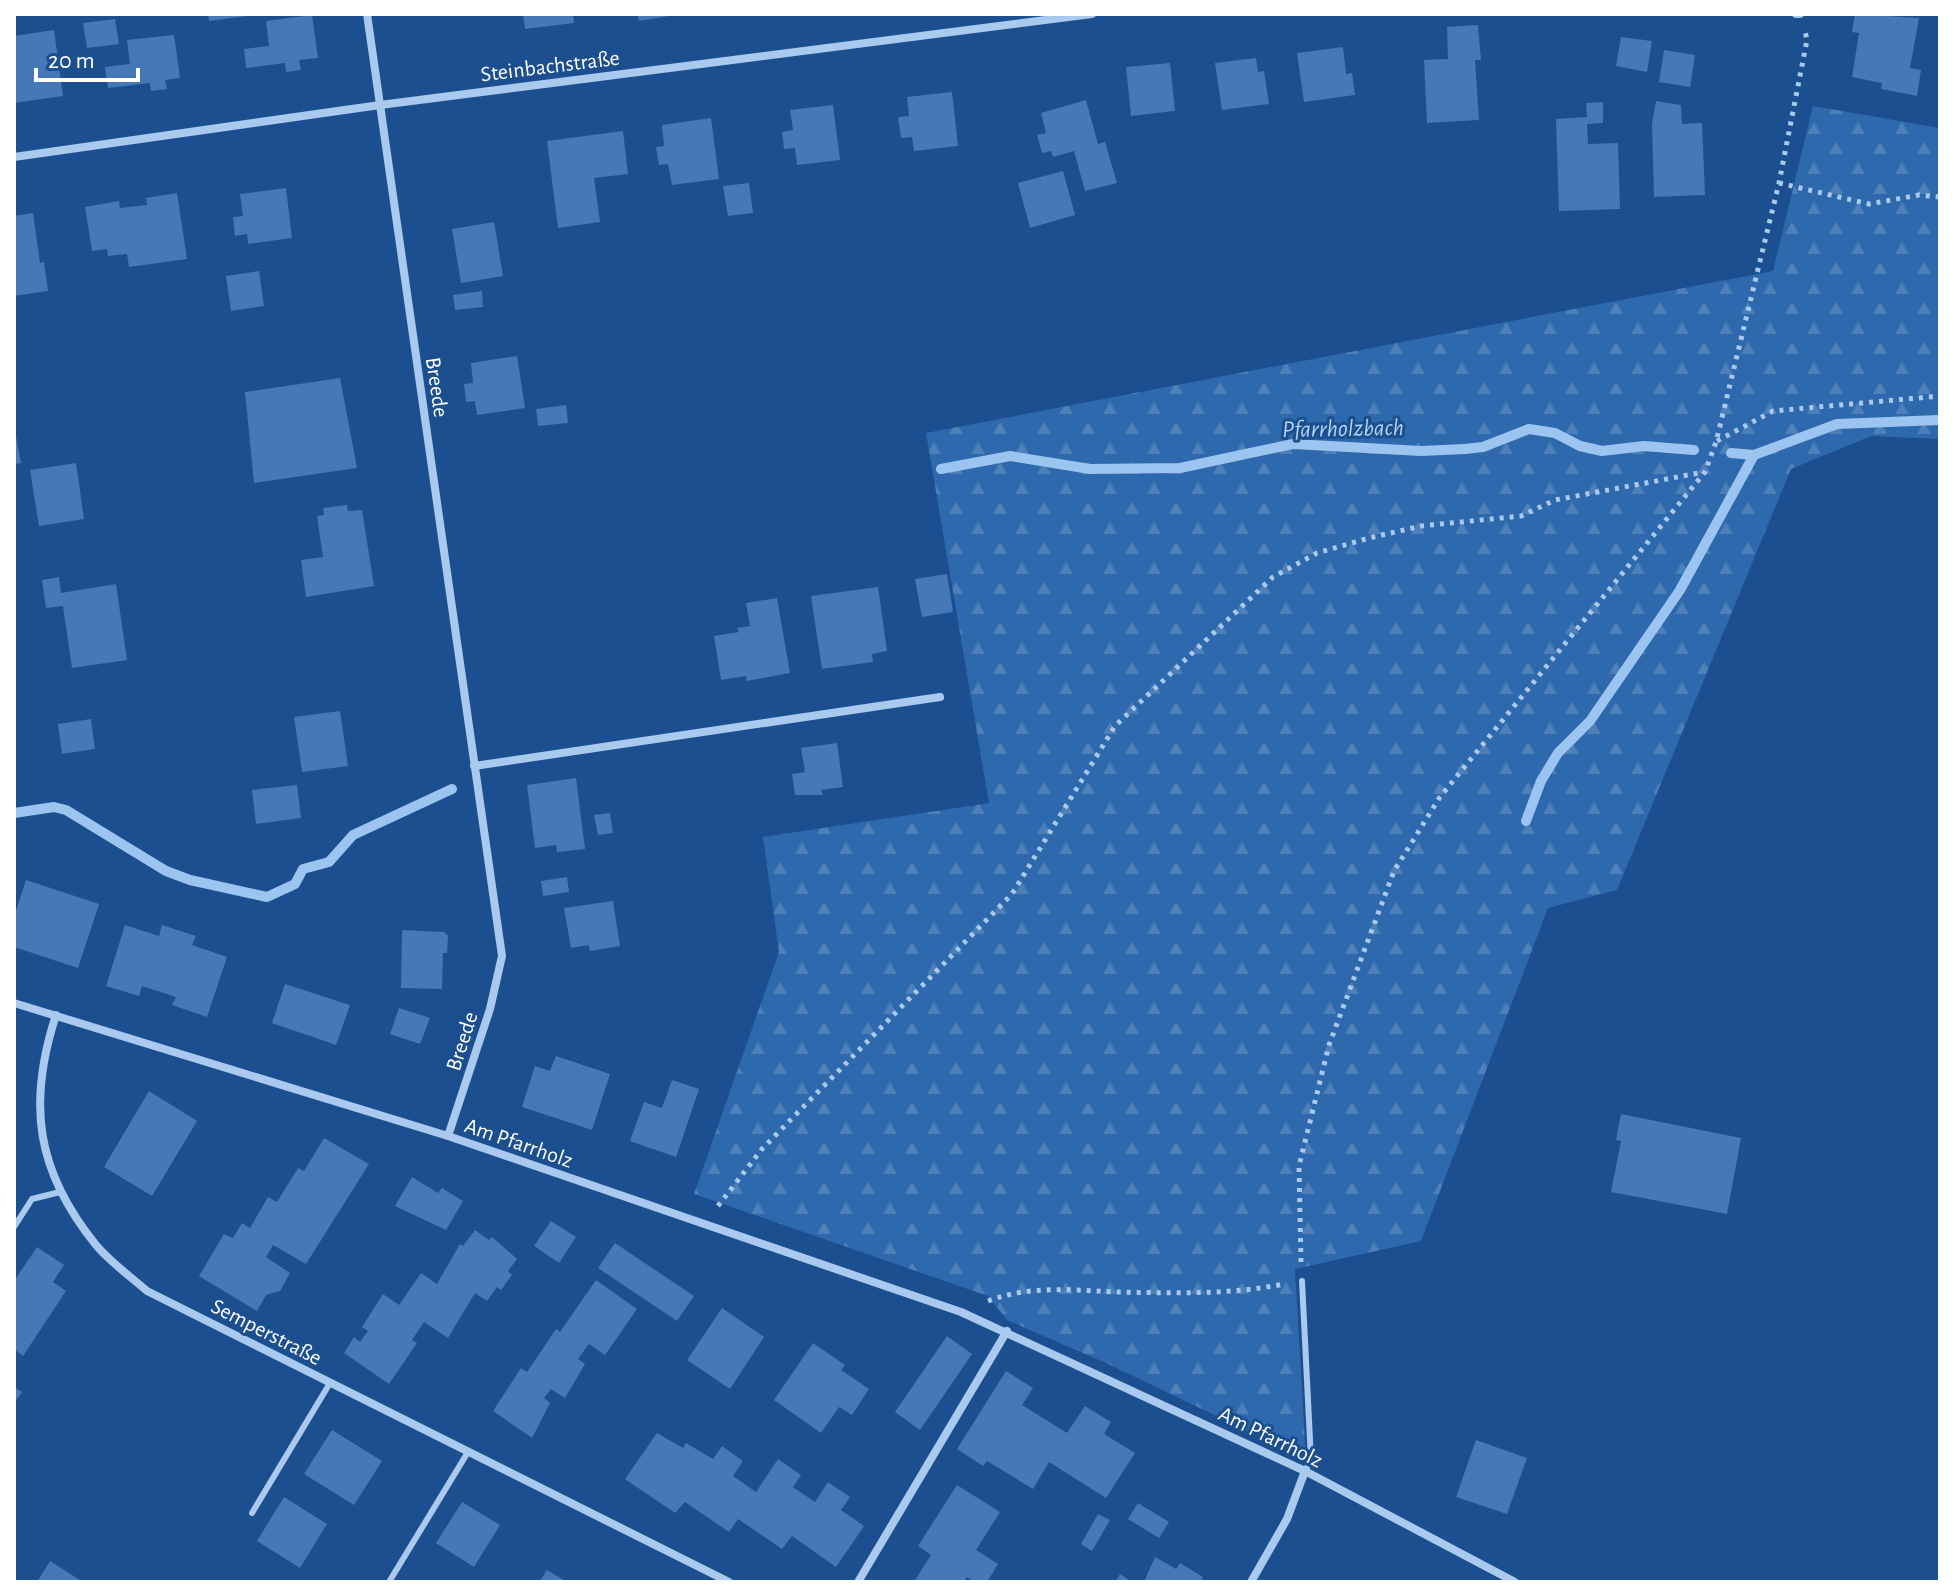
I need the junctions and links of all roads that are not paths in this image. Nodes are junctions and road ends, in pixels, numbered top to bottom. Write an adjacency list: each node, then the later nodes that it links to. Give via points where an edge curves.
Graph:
1 (367, 14): 3 (street, Breede)
2 (1092, 14): 3 (street, Steinbachstraße)
3 (380, 105): 4 (street, Steinbachstraße); 6 (street, Breede)
4 (14, 157)
5 (940, 697): 6 (street)
6 (474, 766): 9 (street, Breede, via 502,956)
7 (14, 1003): 8 (street, Am Pfarrholz)
8 (56, 1015): 9 (street, Am Pfarrholz); 10 (street, Semperstraße, via 41,1060 41,1137)
9 (448, 1136): 13 (street, Am Pfarrholz)
10 (60, 1192): 11 (lane, via 32,1199); 14 (street, Semperstraße, via 97,1246 147,1291)
11 (14, 1227)
12 (1302, 1281): 16 (lane, via 1311,1460)
13 (1007, 1331): 16 (street, Am Pfarrholz); 20 (street)
14 (330, 1383): 15 (street, Semperstraße); 17 (lane)
15 (468, 1452): 18 (lane); 19 (street, Semperstraße)
16 (1305, 1471): 21 (street, via 1287,1519); 22 (street, Am Pfarrholz)
17 (252, 1513)
18 (389, 1582)
19 (729, 1582)
20 (858, 1582)
21 (1251, 1582)
22 (1515, 1582)

